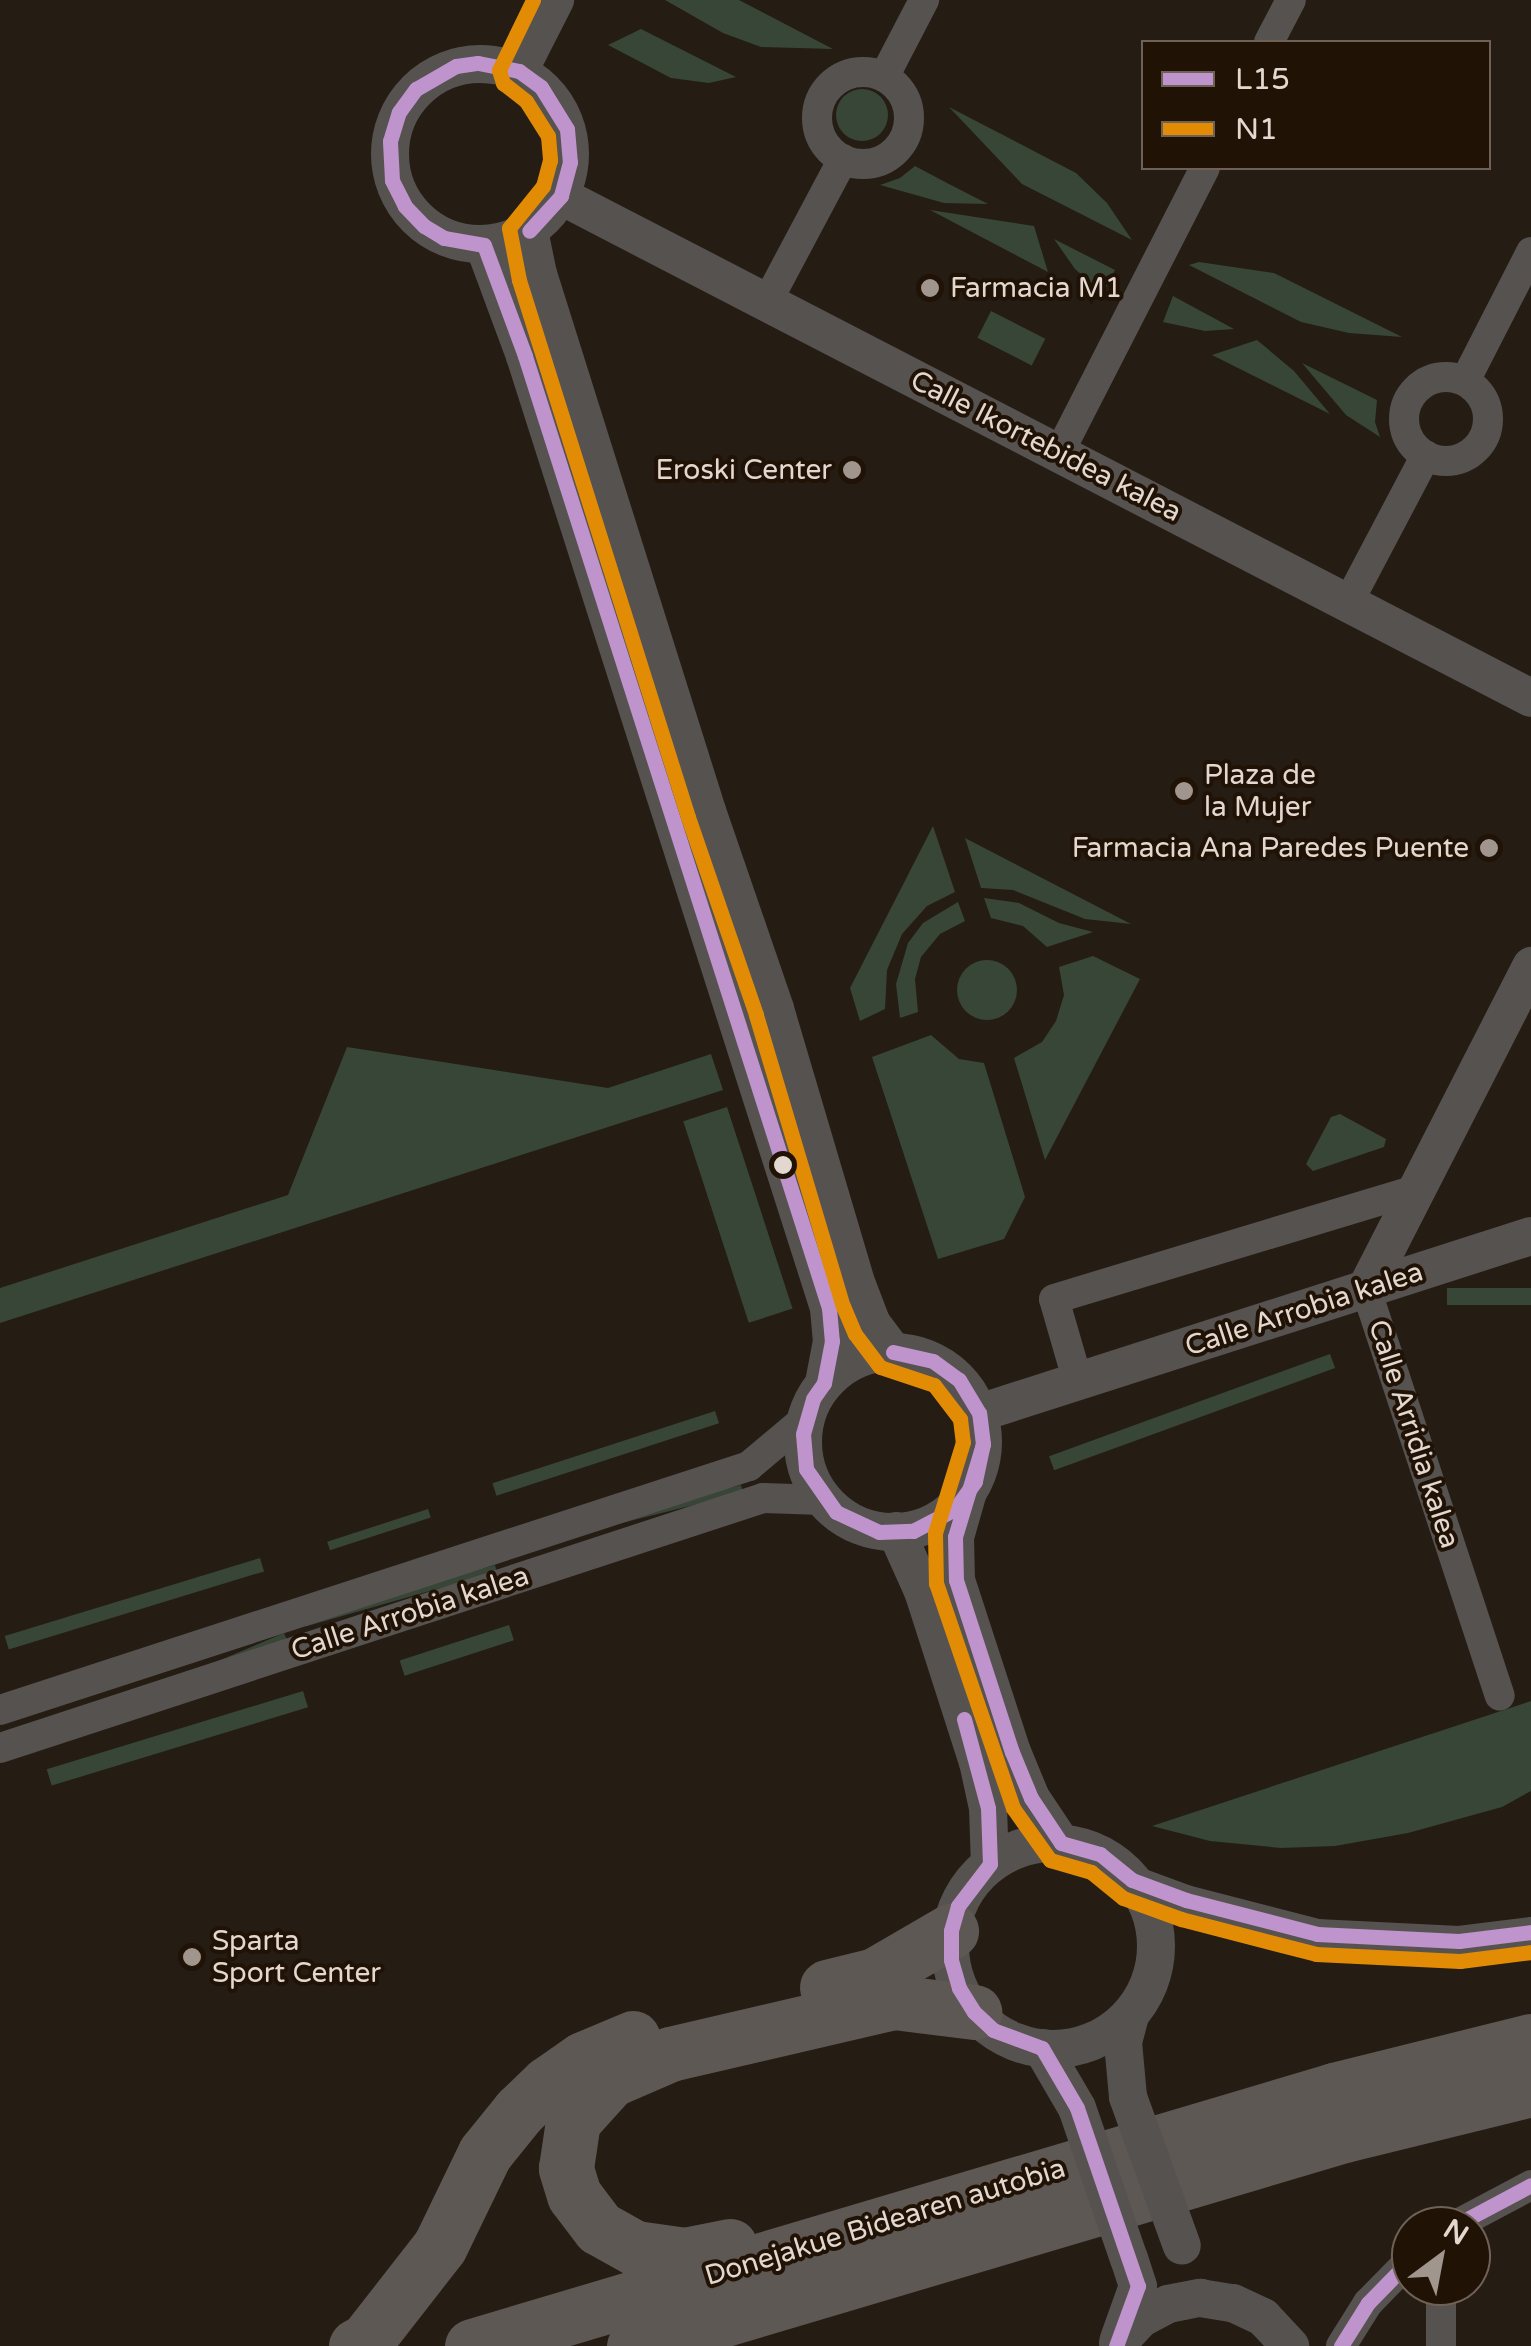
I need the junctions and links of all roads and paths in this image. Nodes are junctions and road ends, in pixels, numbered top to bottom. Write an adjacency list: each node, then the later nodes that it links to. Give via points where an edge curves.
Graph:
1 (555, 0): 5 (street)
2 (924, 0): 6 (street)
3 (1290, 0): 4 (street)
4 (1270, 40)
5 (518, 71): 9 (street, via 558,106 567,129 570,162); 11 (street, via 478,63 434,75 399,112 390,142 392,180 404,206 444,238)
6 (884, 78): 7 (street, via 904,98 904,139 884,159); 7 (street, via 856,72 822,96 817,125 822,140)
7 (843, 159): 13 (street)
8 (1204, 170): 15 (street)
9 (561, 196): 10 (street); 13 (street, Calle Ikortebidea kalea)
10 (529, 231): 11 (street); 23 (street, via 857,1285 872,1324)
11 (484, 245): 25 (street, via 829,1308 832,1341)
12 (1531, 252): 14 (street)
13 (768, 302): 15 (street, Calle Ikortebidea kalea)
14 (1465, 381): 16 (street, via 1429,380 1410,395 1406,434); 16 (street, via 1487,409 1485,433 1466,456)
15 (1058, 453): 17 (street, Calle Ikortebidea kalea)
16 (1426, 456): 17 (street)
17 (1348, 603): 18 (street, Calle Ikortebidea kalea)
18 (1531, 698)
19 (1531, 966): 20 (street, Calle Arridia kalea)
20 (1416, 1190): 22 (street, Calle Arridia kalea); 24 (street, via 1054,1298)
21 (1531, 1236): 22 (street, Calle Arrobia kalea)
22 (1366, 1289): 24 (street, Calle Arrobia kalea); 31 (street, Calle Arridia kalea)
23 (893, 1352): 25 (street, via 850,1362); 26 (street, via 946,1369)
24 (1078, 1382): 26 (street, Calle Arrobia kalea)
25 (824, 1383): 27 (street)
26 (979, 1414): 28 (street, via 984,1444)
27 (806, 1418): 29 (street, via 806,1469); 32 (street, Calle Arrobia kalea, via 749,1466)
28 (968, 1494): 30 (street, via 928,1526); 34 (street, via 956,1538 956,1580 1012,1752 1031,1798)
29 (823, 1500): 30 (street, via 862,1527); 33 (street, Calle Arrobia kalea, via 763,1498)
30 (896, 1531): 35 (street, via 924,1591 978,1762)
31 (1500, 1696)
32 (0, 1710)
33 (0, 1748)
34 (1061, 1843): 35 (street, via 1011,1852); 36 (street, via 1100,1854)
35 (990, 1864): 37 (street, via 971,1883)
36 (1132, 1880): 38 (street, via 1318,1934 1459,1941); 40 (street, via 1148,1905 1156,1962)
37 (951, 1931): 39 (street, via 951,1960); 52 (highway, via 874,1975 625,2040 547,2084 485,2153 440,2246 413,2284)
38 (1531, 1932)
39 (974, 2012): 42 (street, via 993,2030); 44 (highway, via 894,2002 670,2054 610,2080 573,2121 566,2168 574,2195 599,2228 634,2248 685,2256 778,2235 896,2195)
40 (1130, 2015): 42 (street, via 1105,2036 1075,2047); 49 (street, bridge, via 1123,2042 1128,2096)
41 (1531, 2041): 44 (highway, Donejakue Bidearen autobia)
42 (1042, 2048): 51 (street, bridge, via 1077,2108 1138,2286)
43 (1531, 2089): 47 (highway, Donejakue Bidearen autobia, via 1344,2135)
44 (1004, 2185): 53 (highway, Donejakue Bidearen autobia)
45 (1531, 2185): 46 (street)
46 (1491, 2206)
47 (946, 2257): 54 (highway, Donejakue Bidearen autobia); 55 (highway, via 843,2310)
48 (1391, 2280): 57 (street)
49 (1200, 2298): 51 (street, via 1168,2304); 56 (street, via 1233,2303 1263,2318)
50 (1441, 2306): 58 (street)
51 (1117, 2344)
52 (356, 2346)
53 (472, 2346)
54 (634, 2346)
55 (734, 2346)
56 (1290, 2346)
57 (1342, 2346)
58 (1441, 2346)

